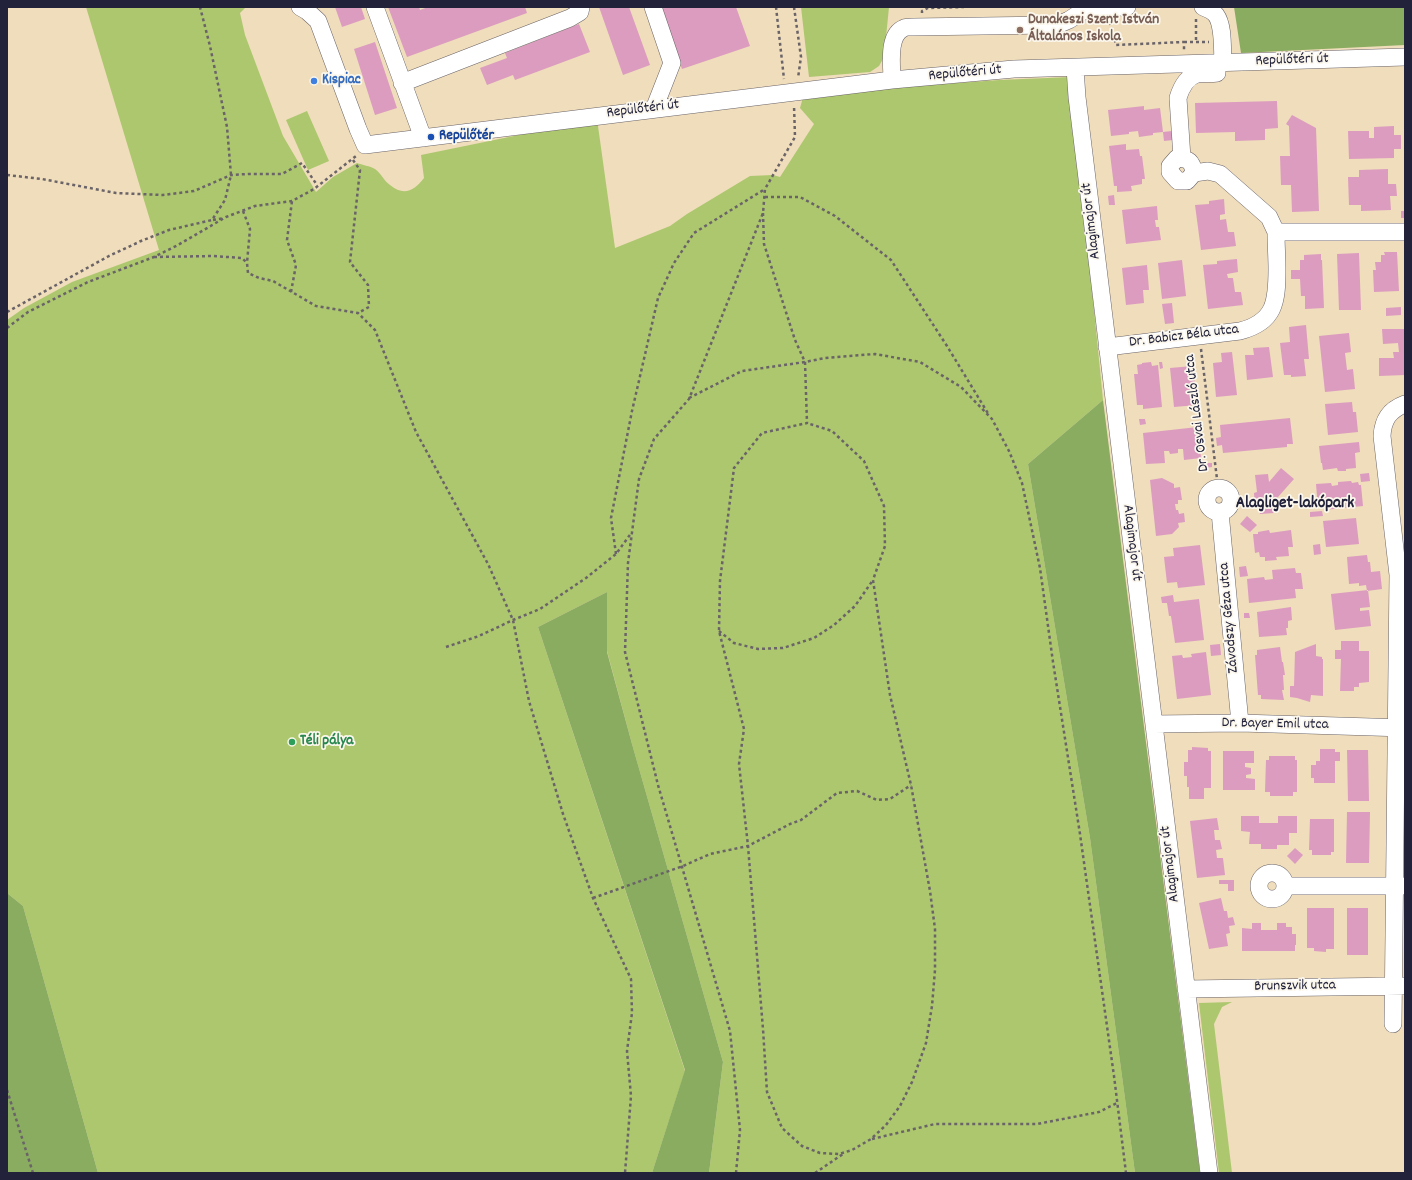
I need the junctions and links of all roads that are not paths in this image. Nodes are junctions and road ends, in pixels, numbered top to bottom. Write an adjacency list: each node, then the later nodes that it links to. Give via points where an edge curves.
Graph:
1 (300, 7): 17 (street, Repülőtéri út, via 318,21 366,145)
2 (375, 7): 14 (street)
3 (581, 7): 14 (street, via 580,12 570,18)
4 (653, 7): 16 (street, via 672,63)
5 (1127, 7): 7 (street)
6 (1199, 9): 9 (street, via 1210,10 1216,15 1221,26)
7 (1103, 10): 13 (street, via 1093,8 1056,24 925,22 903,28 892,45)
8 (1405, 57): 9 (street, Repülőtéri út)
9 (1223, 63): 11 (street, Repülőtéri út)
10 (1405, 65): 18 (street, Dr. Babicz Béla utca, via 1197,74 1185,83 1178,98 1182,158 1177,158 1170,166 1170,172 1178,181 1187,181 1194,172 1208,171 1220,174 1269,217)
11 (1106, 66): 12 (street, Repülőtéri út); 15 (street, Repülőtéri út, via 1090,74)
12 (1075, 68): 13 (street, Repülőtéri út, via 1014,69); 15 (street)
13 (892, 80): 16 (street, Repülőtéri út, via 792,97)
14 (402, 83): 17 (street)
15 (1076, 97): 20 (street, Alagimajor út)
16 (654, 109): 17 (street, Repülőtéri út)
17 (423, 138)
18 (1276, 232): 19 (street); 20 (street, Dr. Babicz Béla utca, via 1275,301 1263,321 1240,330)
19 (1405, 232)
20 (1107, 347): 25 (street, Alagimajor út)
21 (1405, 404): 23 (street, via 1397,407 1382,425)
22 (1218, 488): 24 (street, Závodszy Géza utca, via 1228,491 1232,500 1230,506 1220,512)
23 (1401, 575): 26 (street)
24 (1240, 723): 25 (street, Dr. Bayer Emil utca); 26 (street, Dr. Bayer Emil utca)
25 (1154, 724): 30 (street, Alagimajor út)
26 (1400, 728): 28 (street)
27 (1285, 886): 28 (street)
28 (1400, 886): 29 (street, via 1393,962)
29 (1399, 986): 30 (street, Brunszvik utca); 31 (street)
30 (1186, 989): 32 (street, Alagimajor út)
31 (1393, 1024)
32 (1208, 1173)

